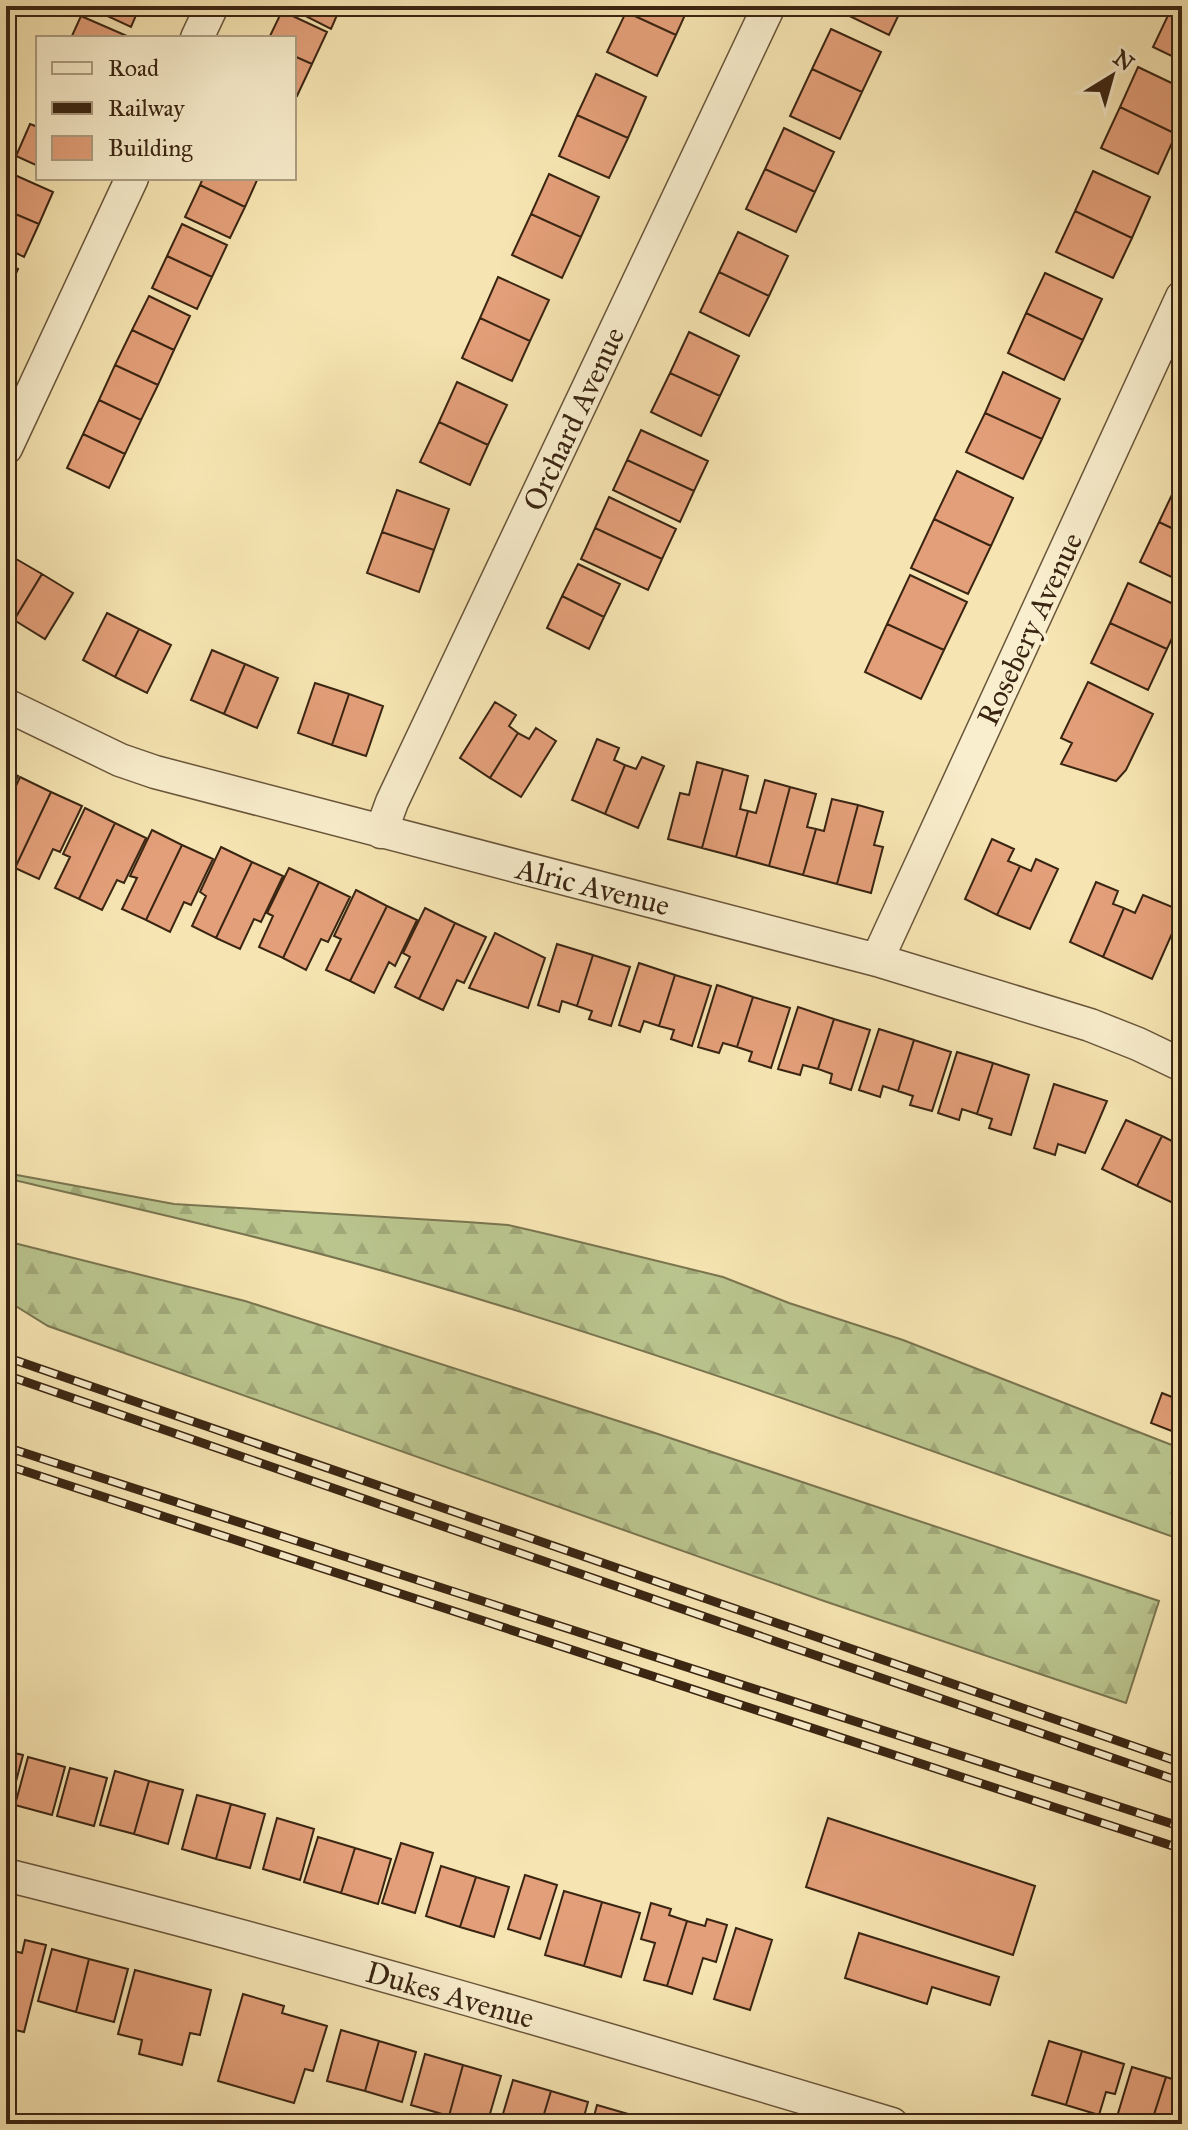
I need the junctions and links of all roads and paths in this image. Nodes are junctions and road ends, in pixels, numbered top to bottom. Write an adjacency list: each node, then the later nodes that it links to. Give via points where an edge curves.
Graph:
1 (212, 6): 3 (street)
2 (769, 6): 8 (street, Orchard Avenue)
3 (198, 36)
4 (131, 180): 6 (street)
5 (1182, 297): 9 (street, Rosebery Avenue)
6 (6, 448)
7 (6, 705): 8 (street, Alric Avenue, via 131,764)
8 (381, 832): 9 (street, Alric Avenue)
9 (877, 960): 10 (street, Alric Avenue, via 1090,1025)
10 (1182, 1065)
11 (6, 1875): 12 (street, Dukes Avenue, via 188,1920)
12 (892, 2124)

